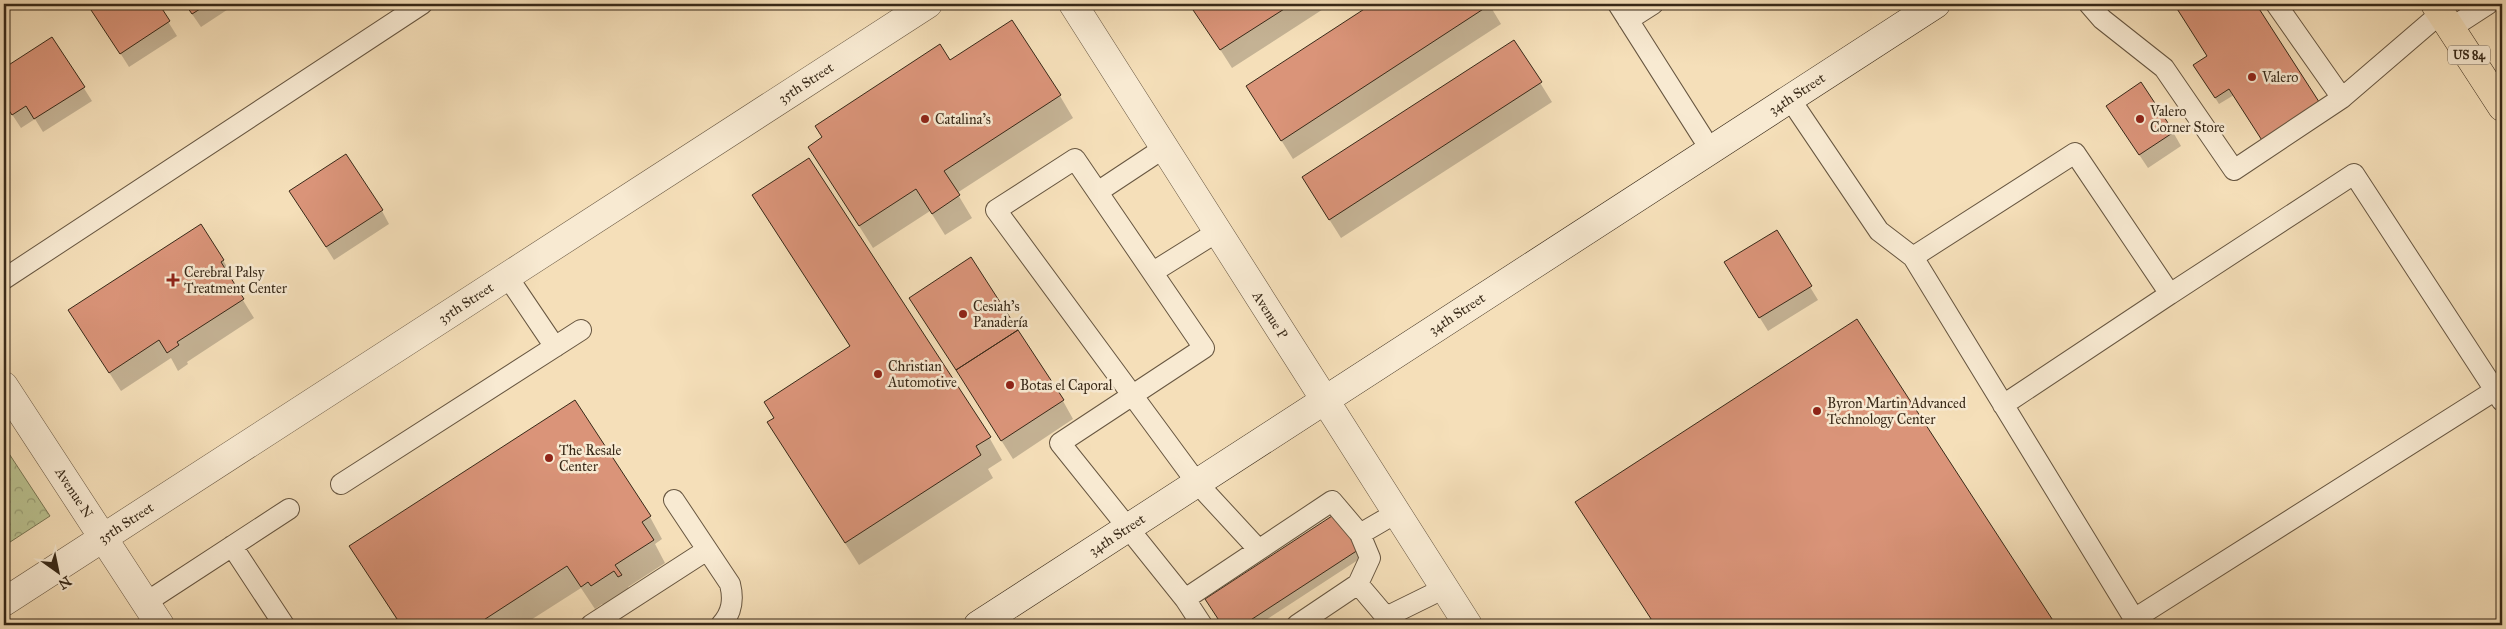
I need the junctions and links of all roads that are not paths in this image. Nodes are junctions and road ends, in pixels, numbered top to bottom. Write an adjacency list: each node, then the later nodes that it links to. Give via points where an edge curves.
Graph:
1 (422, 4): 21 (lane)
2 (928, 4): 20 (street, 35th Street)
3 (1072, 4): 14 (street, Avenue P)
4 (1654, 4): 9 (lane)
5 (1936, 4): 12 (street, 34th Street)
6 (2276, 4): 11 (lane)
7 (2488, 4): 10 (lane)
8 (2099, 7): 11 (lane, via 2164,68 2234,170)
9 (1623, 12): 15 (lane)
10 (2442, 15): 11 (lane); 13 (highway, US 84)
11 (2342, 98)
12 (1790, 99): 15 (street, 34th Street); 18 (lane, via 1879,231)
13 (2502, 107)
14 (1164, 148): 16 (lane); 17 (street, Avenue P)
15 (1710, 149): 28 (street, 34th Street)
16 (1099, 191): 19 (lane); 27 (lane, via 1075,159 996,210)
17 (1217, 232): 19 (lane); 28 (street, Avenue P)
18 (1913, 257): 22 (lane, via 2075,153); 29 (lane)
19 (1154, 272): 27 (lane, via 1204,348)
20 (507, 276): 24 (lane); 37 (street, 35th Street)
21 (4, 278)
22 (2170, 294): 26 (lane, via 2354,174); 29 (lane)
23 (581, 330): 24 (lane)
24 (555, 348): 31 (lane)
25 (4, 386): 37 (street, Avenue N)
26 (2500, 392): 46 (lane)
27 (1132, 395): 30 (lane); 35 (lane, via 1060,443)
28 (1324, 401): 30 (street, 34th Street); 34 (street, Avenue P)
29 (2003, 405): 46 (lane)
30 (1197, 483): 35 (street, 34th Street); 39 (lane)
31 (341, 484)
32 (674, 500): 40 (lane)
33 (289, 509): 38 (lane)
34 (1396, 513): 36 (lane); 42 (street, Avenue P)
35 (1128, 528): 43 (lane); 51 (street, 34th Street)
36 (1360, 534): 39 (lane, via 1332,501); 41 (lane, via 1370,558)
37 (103, 537): 44 (street, 35th Street); 45 (street, Avenue N)
38 (232, 546): 45 (lane); 48 (lane)
39 (1258, 549): 43 (lane)
40 (707, 550): 49 (lane); 50 (lane, via 730,584 733,596 731,610)
41 (1358, 584): 42 (lane, via 1386,617); 53 (lane)
42 (1445, 588): 54 (street, Avenue P)
43 (1185, 599): 52 (lane)
44 (4, 602)
45 (145, 603): 47 (street, Avenue N)
46 (2136, 622)
47 (160, 625)
48 (284, 625)
49 (591, 625)
50 (721, 625)
51 (978, 625)
52 (1202, 625)
53 (1297, 625)
54 (1468, 625)

